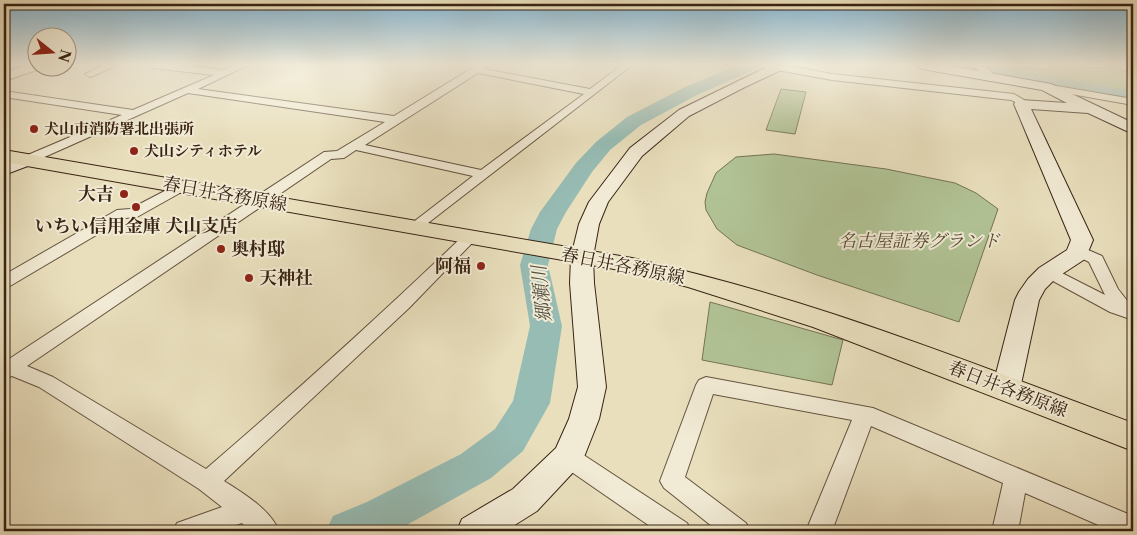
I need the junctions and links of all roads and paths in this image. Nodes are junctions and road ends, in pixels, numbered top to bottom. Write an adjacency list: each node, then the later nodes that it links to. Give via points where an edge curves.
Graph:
1 (187, 90): 14 (street); 15 (street)
2 (445, 90): 15 (street)
3 (582, 90): 9 (street)
4 (594, 90): 9 (street)
5 (728, 90): 27 (street, via 684,113 636,152 599,202)
6 (950, 90): 12 (street, via 1014,97)
7 (1055, 90): 13 (street)
8 (1063, 90): 11 (street)
9 (591, 92): 21 (street)
10 (4, 94): 14 (street)
11 (1133, 102)
12 (1024, 103): 13 (street); 26 (street, via 1021,105 1079,231 1082,240)
13 (1094, 109): 16 (street)
14 (134, 114): 19 (street)
15 (396, 120): 17 (street)
16 (1133, 129)
17 (354, 146): 21 (street); 23 (street, via 340,155 328,155)
18 (4, 156): 19 (main road, 春日井各務原線)
19 (27, 160): 20 (street); 22 (main road, 春日井各務原線)
20 (4, 170)
21 (482, 174): 24 (street)
22 (182, 186): 23 (main road, 春日井各務原線); 29 (street, via 132,214 122,213)
23 (259, 200): 24 (main road, 春日井各務原線); 32 (street)
24 (414, 227): 25 (main road, 春日井各務原線)
25 (470, 237): 27 (main road, 春日井各務原線); 38 (street, via 310,391)
26 (1079, 251): 28 (street); 30 (street, via 1096,259 1110,290 1120,303)
27 (572, 255): 33 (main road, 春日井各務原線, via 679,276 778,304); 36 (street, via 582,283 592,387 584,419)
28 (1048, 272): 30 (street); 33 (street, via 1037,281 1027,300)
29 (4, 282)
30 (1116, 308): 31 (street)
31 (1133, 314)
32 (6, 368): 38 (street, via 46,382)
33 (1006, 389): 35 (main road, 春日井各務原線)
34 (865, 414): 37 (street); 45 (street, via 706,385 672,482); 46 (street)
35 (1133, 438)
36 (568, 457): 43 (street, via 525,500); 44 (street)
37 (1016, 477): 40 (street); 47 (street)
38 (207, 482): 39 (street)
39 (246, 510): 41 (street); 42 (street)
40 (1133, 528)
41 (186, 531)
42 (266, 531)
43 (475, 531)
44 (678, 531)
45 (737, 531)
46 (819, 531)
47 (1006, 531)

